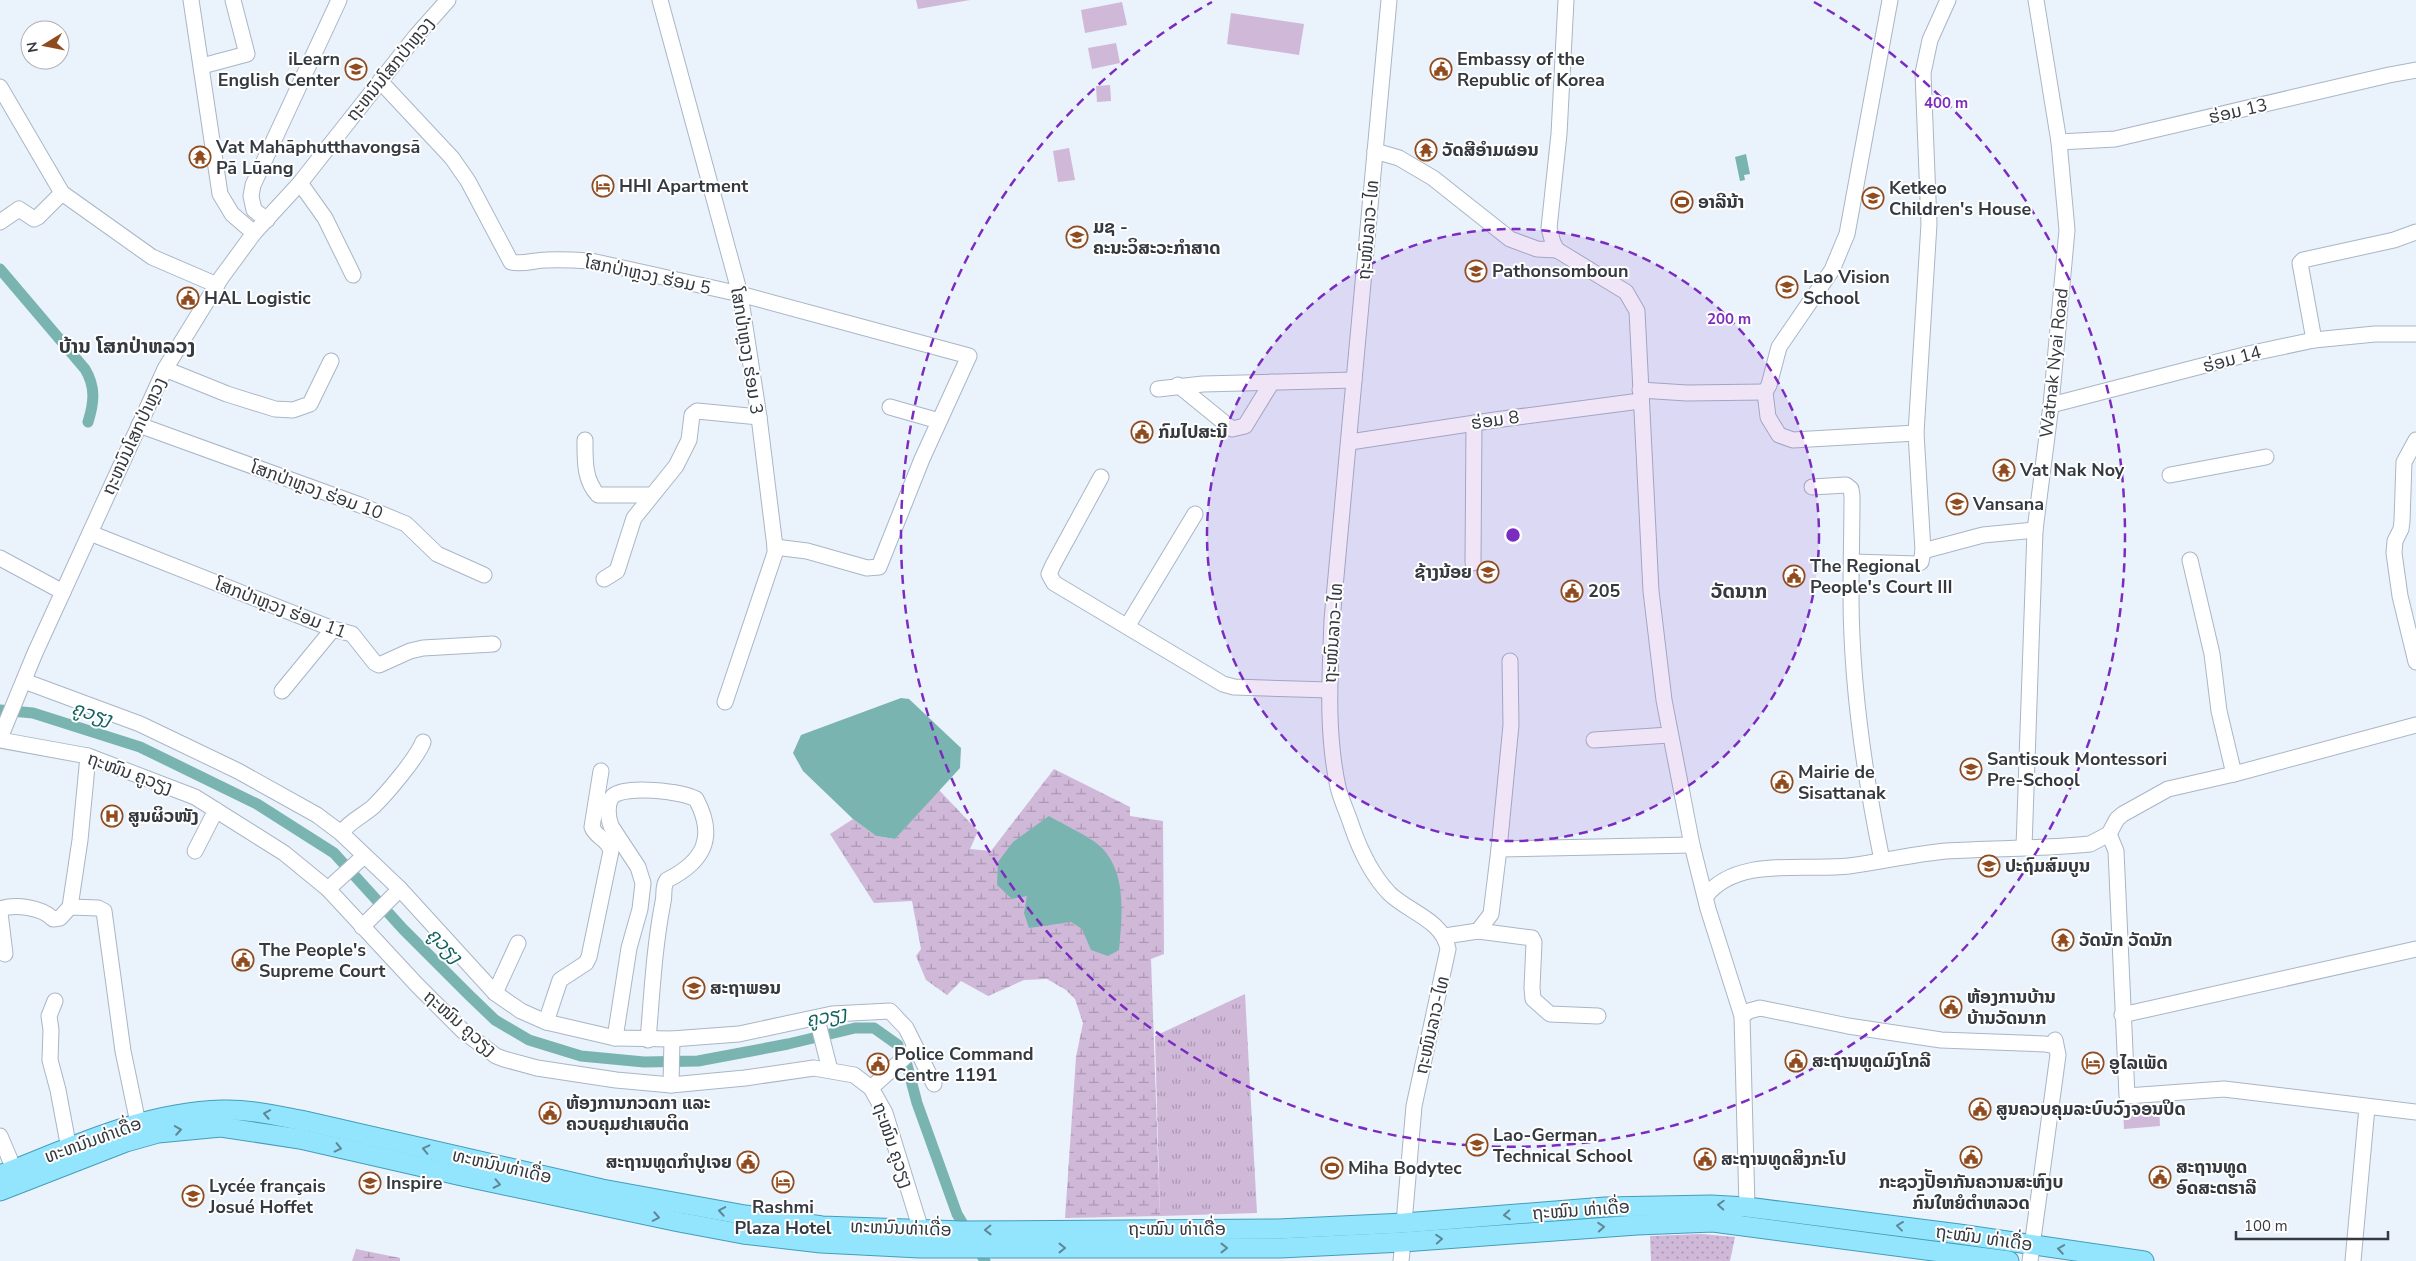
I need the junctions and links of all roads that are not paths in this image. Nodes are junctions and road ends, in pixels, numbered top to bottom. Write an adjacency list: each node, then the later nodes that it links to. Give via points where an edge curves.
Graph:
1 (191, 0): 11 (street)
2 (233, 0): 11 (street, via 247,54)
3 (339, 0): 20 (street, via 253,185 254,210)
4 (448, 0): 13 (street, ຖະຫນົນໂສກປ່າຫຼວງ)
5 (660, 0): 27 (street, ໂສກປ່າຫຼວງ ຮ່ອມ 3)
6 (1389, 0): 17 (street, ຖະໜົນລາວ-ໄທ)
7 (1566, 0): 24 (street, via 1559,134 1549,228)
8 (1890, 0): 36 (street, via 1847,234 1832,270 1779,347)
9 (1948, 0): 44 (street, via 1930,40 1923,73 1929,224)
10 (2036, 0): 16 (street, Watnak Nyai Road)
11 (202, 66): 23 (street, via 220,194 232,214)
12 (2416, 70): 16 (street, ຮ່ອມ 13, via 2115,139)
13 (380, 81): 18 (street, ຖະຫນົນໂສກປ່າຫຼວງ); 27 (street, ໂສກປ່າຫຼວງ ຮ່ອມ 5, via 452,158 468,181 510,262 591,261)
14 (0, 87): 15 (street)
15 (6, 111): 19 (street)
16 (2059, 142): 38 (street, Watnak Nyai Road, via 2067,230)
17 (1375, 152): 24 (street, via 1399,158 1433,178 1510,240 1537,249); 32 (street, ຖະໜົນລາວ-ໄທ)
18 (300, 183): 20 (street, ຖະຫນົນໂສກປ່າຫຼວງ); 25 (street, via 325,218)
19 (62, 193): 21 (street, via 34,219 19,209); 26 (street, via 152,257)
20 (266, 220): 23 (street, ຖະຫນົນໂສກປ່າຫຼວງ)
21 (0, 222)
22 (2416, 232): 29 (street, via 2300,263)
23 (254, 233): 26 (street, ຖະຫນົນໂສກປ່າຫຼວງ)
24 (1558, 250): 37 (street, via 1631,298 1637,311)
25 (353, 276)
26 (217, 285): 31 (street, ຖະຫນົນໂສກປ່າຫຼວງ)
27 (740, 294): 40 (street, ໂສກປ່າຫຼວງ ຮ່ອມ 3); 41 (street, via 969,356)
28 (2416, 334): 29 (street, ຮ່ອມ 14)
29 (2314, 340): 38 (street, ຮ່ອມ 14)
30 (331, 361): 31 (street, via 310,404 293,410 256,404)
31 (165, 369): 43 (street, ຖະຫນົນໂສກປ່າຫຼວງ)
32 (1354, 380): 33 (street); 47 (street, ຖະໜົນລາວ-ໄທ)
33 (1272, 382): 34 (street); 34 (street, via 1245,426 1238,429 1232,429)
34 (1178, 385): 35 (street)
35 (1158, 389)
36 (1765, 392): 37 (street, ຮ່ອມ 8); 44 (street, via 1768,417 1780,435 1793,440)
37 (1640, 396): 42 (street, ຮ່ອມ 8); 75 (street, via 1651,591)
38 (2051, 405): 54 (street, Watnak Nyai Road)
39 (890, 407): 41 (street)
40 (759, 417): 52 (street, via 697,411 692,415 689,440 676,466); 56 (street, ໂສກປ່າຫຼວງ ຮ່ອມ 3)
41 (939, 421): 56 (street, via 879,567 867,568 807,551)
42 (1474, 423): 47 (street, ຮ່ອມ 8); 61 (street)
43 (139, 425): 55 (street, ຖະຫນົນໂສກປ່າຫຼວງ); 62 (street, ໂສກປ່າຫຼວງ ຮ່ອມ 10, via 406,524 437,554)
44 (1916, 433): 57 (street)
45 (585, 440): 52 (street, via 587,478 598,495)
46 (2416, 440): 69 (street, via 2404,462 2402,522 2394,553 2400,596)
47 (1350, 442): 71 (street, ຖະໜົນລາວ-ໄທ, via 1332,620)
48 (2266, 456): 49 (street)
49 (2170, 475)
50 (1101, 476): 65 (street, via 1049,574 1054,583)
51 (1812, 487): 60 (street, via 1846,485 1851,489)
52 (651, 495): 63 (street, via 634,518 617,570)
53 (1195, 514): 65 (street)
54 (2035, 530): 57 (street, via 1983,535); 86 (street, Watnak Nyai Road)
55 (90, 534): 64 (street, ຖະຫນົນໂສກປ່າຫຼວງ); 66 (street, ໂສກປ່າຫຼວງ ຮ່ອມ 11)
56 (775, 547): 73 (street, ໂສກປ່າຫຼວງ ຮ່ອມ 3)
57 (1923, 551): 60 (street, via 1921,562 1917,564)
58 (0, 558): 64 (street)
59 (2190, 560): 81 (street, via 2212,654 2219,711)
60 (1853, 562): 90 (street, via 1851,595 1857,705 1865,776)
61 (1473, 563)
62 (484, 576)
63 (604, 579)
64 (63, 592): 70 (street, ຖະຫນົນໂສກປ່າຫຼວງ)
65 (1128, 625): 71 (street, via 1224,684)
66 (334, 629): 67 (street, ໂສກປ່າຫຼວງ ຮ່ອມ 11, via 352,634 379,666 423,648); 72 (street)
67 (494, 644)
68 (1510, 661): 87 (street, via 1511,725)
69 (2416, 662)
70 (24, 681): 76 (street, ຖະຫນົນໂສກປ່າຫຼວງ); 83 (street, via 140,724 295,801)
71 (1329, 690): 98 (street, ຖະໜົນລາວ-ໄທ, via 1339,788 1360,848 1390,893)
72 (282, 691)
73 (725, 702)
74 (2416, 725): 81 (street)
75 (1669, 735): 77 (street); 85 (street)
76 (1, 737): 79 (street, ຖະໜົນ ຄູວຽງ)
77 (1594, 740)
78 (423, 742): 83 (street, via 419,753 374,806 356,817)
79 (88, 756): 82 (street, ຖະໜົນ ຄູວຽງ, via 195,797); 94 (street)
80 (601, 771): 107 (street, via 592,827 593,832 608,843 610,851 591,948 586,963 560,980)
81 (2234, 774): 84 (street, via 2168,790 2123,814)
82 (216, 810): 88 (street); 91 (street, ຖະໜົນ ຄູວຽງ)
83 (341, 833): 89 (street)
84 (2109, 834): 86 (street, via 2090,844 2063,851); 104 (street, via 2116,851)
85 (1692, 845): 87 (street); 93 (street)
86 (2024, 847): 90 (street)
87 (1499, 849): 97 (street, via 1491,914)
88 (195, 851)
89 (362, 858): 91 (street); 92 (street)
90 (1882, 860): 93 (street, via 1848,866 1771,868 1737,874 1718,882)
91 (332, 886): 96 (street, ຖະໜົນ ຄູວຽງ)
92 (398, 892): 96 (street); 102 (street)
93 (1706, 896): 106 (street)
94 (70, 908): 95 (street, via 60,918 53,919 25,908 10,906); 119 (street, via 104,911 123,1051)
95 (0, 911): 101 (street)
96 (365, 925): 114 (street, ຖະໜົນ ຄູວຽງ, via 464,1031 496,1056 537,1068 616,1080)
97 (1478, 931): 98 (street); 105 (street, via 1532,938 1533,999 1550,1014)
98 (1445, 936): 126 (street, ຖະໜົນລາວ-ໄທ, via 1448,956 1414,1106)
99 (518, 943): 102 (street)
100 (2416, 949): 104 (street)
101 (5, 954)
102 (495, 994): 107 (street)
103 (55, 1001): 121 (street, via 48,1016 50,1060)
104 (2122, 1015): 117 (street, via 2127,1096 2224,1089)
105 (1598, 1016)
106 (1742, 1016): 124 (street); 130 (street, via 1760,1008 1941,1040 2055,1043 2058,1055)
107 (546, 1022): 109 (street)
108 (818, 1022): 111 (street); 112 (street, via 832,1014 890,1011 906,1028); 113 (street)
109 (614, 1038): 110 (street); 110 (street, via 643,883 638,867 611,826 610,800 615,795 633,791 675,792 696,799 704,821 703,848 694,863 664,885)
110 (648, 1040): 111 (street)
111 (672, 1041): 114 (street)
112 (915, 1048): 115 (street); 116 (street)
113 (828, 1065): 114 (street, ຖະໜົນ ຄູວຽງ); 116 (street, ຖະໜົນ ຄູວຽງ, via 854,1075)
114 (671, 1079)
115 (934, 1084)
116 (871, 1088): 127 (street, ຖະໜົນ ຄູວຽງ, via 885,1114)
117 (2367, 1107): 118 (street); 134 (street)
118 (2416, 1112)
119 (138, 1123): 121 (main road, ທະຫນົນທ່າເດື່ອ); 127 (main road, ທະຫນົນທ່າເດື່ອ, one-way to 119, via 745,1215 602,1189 258,1112 186,1112)
120 (0, 1136): 122 (street)
121 (69, 1149): 122 (main road, ທະຫນົນທ່າເດື່ອ)
122 (7, 1172)
123 (0, 1192): 127 (main road, ທະຫນົນທ່າເດື່ອ, one-way to 127, via 134,1140 190,1128 222,1127 300,1139 581,1202 743,1234 821,1243)
124 (1746, 1216): 125 (main road, ຖະໝົນ ທ່າເດື່ອ); 126 (main road, ຖະໝົນ ທ່າເດື່ອ, via 1672,1223); 129 (main road, ຖະໝົນ ທ່າເດື່ອ)
125 (1854, 1221): 129 (main road); 130 (main road, ຖະໝົນ ທ່າເດື່ອ, one-way to 125)
126 (1403, 1233): 128 (main road, ຖະໝົນ ທ່າເດື່ອ, via 1280,1248); 131 (street, ຖະໜົນລາວ-ໄທ)
127 (920, 1239): 128 (main road, ທະຫນົນທ່າເດື່ອ)
128 (1014, 1239)
129 (1851, 1240): 132 (main road, ຖະໝົນ ທ່າເດື່ອ)
130 (2031, 1253): 133 (main road, ຖະໝົນ ທ່າເດື່ອ, one-way to 130)
131 (1401, 1261)
132 (2009, 1261)
133 (2144, 1261)
134 (2353, 1261)

